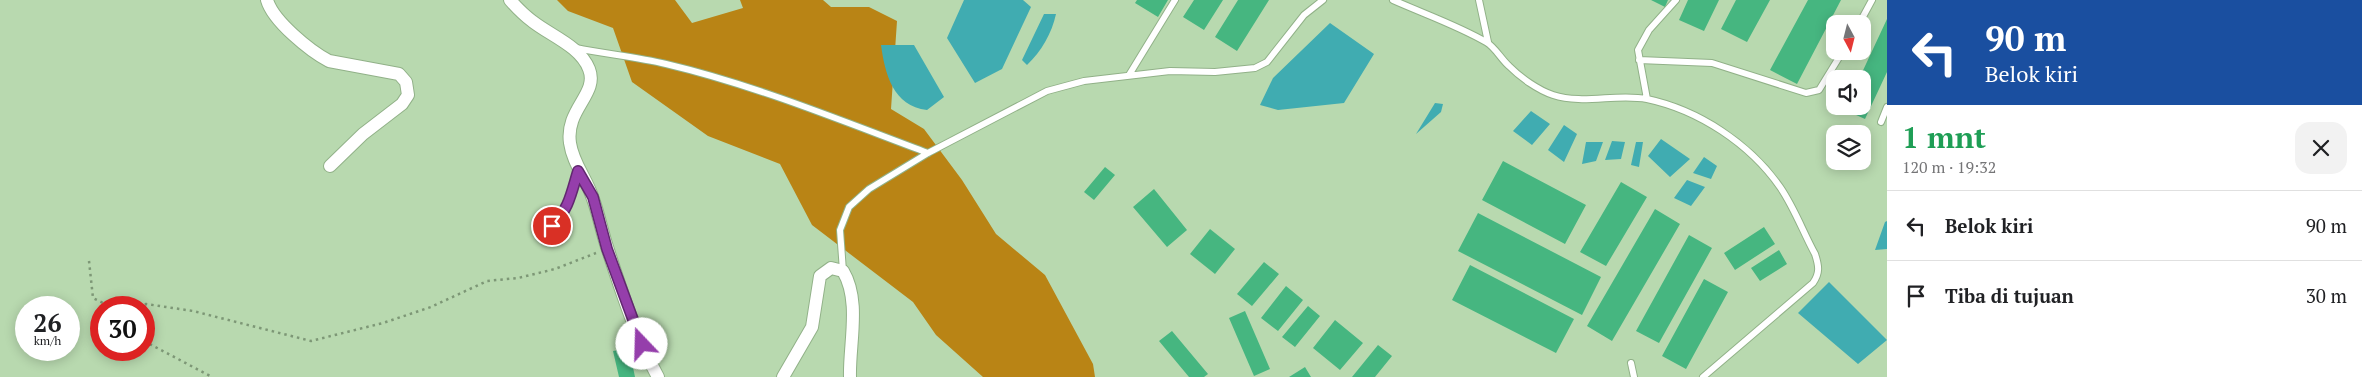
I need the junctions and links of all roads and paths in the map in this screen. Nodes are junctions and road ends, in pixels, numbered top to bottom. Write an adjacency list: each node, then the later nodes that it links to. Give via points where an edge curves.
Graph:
1 (267, 0): 19 (street, via 283,25 329,62 399,74 406,82 408,95 402,104)
2 (510, 0): 11 (street, via 532,21)
3 (1175, 0): 14 (lane)
4 (1323, 0): 14 (lane, via 1304,15 1267,62 1255,68)
5 (1393, 0): 10 (lane)
6 (1479, 0): 10 (lane)
7 (1676, 0): 12 (lane, via 1642,40)
8 (1872, 0): 9 (lane)
9 (1864, 15)
10 (1488, 42): 15 (lane, via 1523,78 1554,95)
11 (571, 48): 18 (lane, via 665,64 702,74 841,119); 20 (street, via 589,67 592,81 589,92 574,114 569,133)
12 (1639, 60): 13 (lane, via 1712,63 1814,93 1820,90); 15 (lane)
13 (1838, 60)
14 (1129, 75): 18 (lane, via 1084,81 1047,91)
15 (1647, 99): 34 (lane, via 1693,116 1730,136 1761,164 1781,189 1818,263 1818,276 1813,283)
16 (1887, 107): 17 (lane)
17 (1881, 122)
18 (928, 153): 24 (lane, via 869,189 849,207 840,230)
19 (330, 166)
20 (578, 171): 21 (lane, via 563,215); 22 (street, via 593,197)
21 (538, 235)
22 (607, 249): 26 (path, via 555,269 487,281 431,307 312,341 193,311); 30 (street, via 636,329)
23 (89, 261): 25 (path)
24 (843, 271): 31 (street, via 831,268 820,276 812,327); 32 (street, via 850,286 852,303)
25 (93, 296)
26 (155, 305)
27 (155, 346): 29 (path)
28 (1631, 363): 33 (lane)
29 (212, 377)
30 (658, 377)
31 (783, 377)
32 (850, 377)
33 (1634, 377)
34 (1703, 377)

